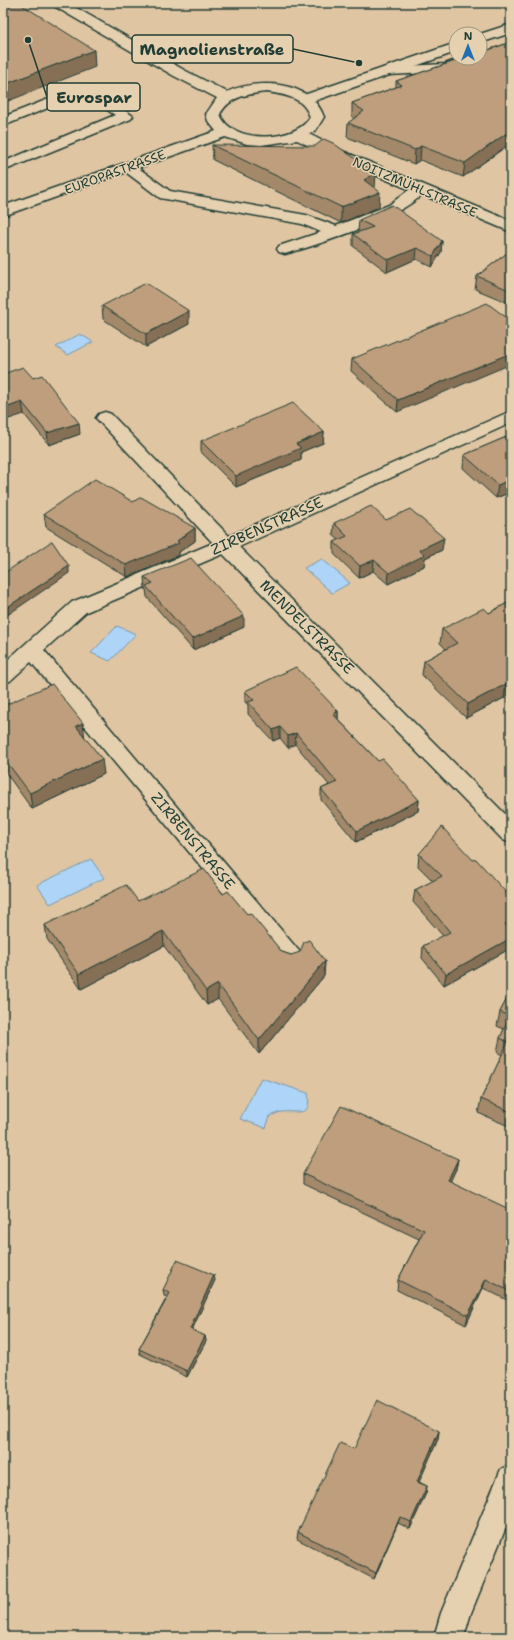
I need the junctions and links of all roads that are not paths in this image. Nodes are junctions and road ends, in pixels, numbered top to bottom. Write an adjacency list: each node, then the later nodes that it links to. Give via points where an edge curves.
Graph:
1 (59, 3): 7 (street, via 179,73)
2 (511, 28): 3 (street)
3 (488, 36)
4 (448, 50): 6 (street)
5 (452, 66): 6 (street)
6 (388, 71): 8 (street)
7 (227, 97): 8 (street, via 245,90 267,88 289,91); 10 (street, via 217,105 214,114 217,124)
8 (306, 99): 11 (street, via 315,108 317,117 311,127)
9 (3, 122): 12 (street, via 84,90 126,116)
10 (226, 132): 11 (street, via 262,141 281,140); 13 (street, EUROPASTRASSE)
11 (299, 135): 14 (street, NOITZMÜHLSTRASSE)
12 (3, 167)
13 (128, 167): 15 (street, EUROPASTRASSE); 17 (street, via 165,195 306,220)
14 (419, 189): 16 (street, NOITZMÜHLSTRASSE); 17 (street, via 394,208)
15 (3, 211)
16 (511, 227)
17 (336, 232): 18 (street)
18 (285, 249)
19 (511, 416): 21 (street, ZIRBENSTRASSE)
20 (105, 418): 21 (street, MENDELSTRASSE)
21 (226, 545): 22 (street, ZIRBENSTRASSE, via 79,607); 24 (street, MENDELSTRASSE)
22 (33, 650): 23 (street, ZIRBENSTRASSE); 25 (street, ZIRBENSTRASSE)
23 (3, 676)
24 (511, 834)
25 (291, 958)
26 (511, 1479): 27 (street, via 456,1613)
27 (449, 1637)

